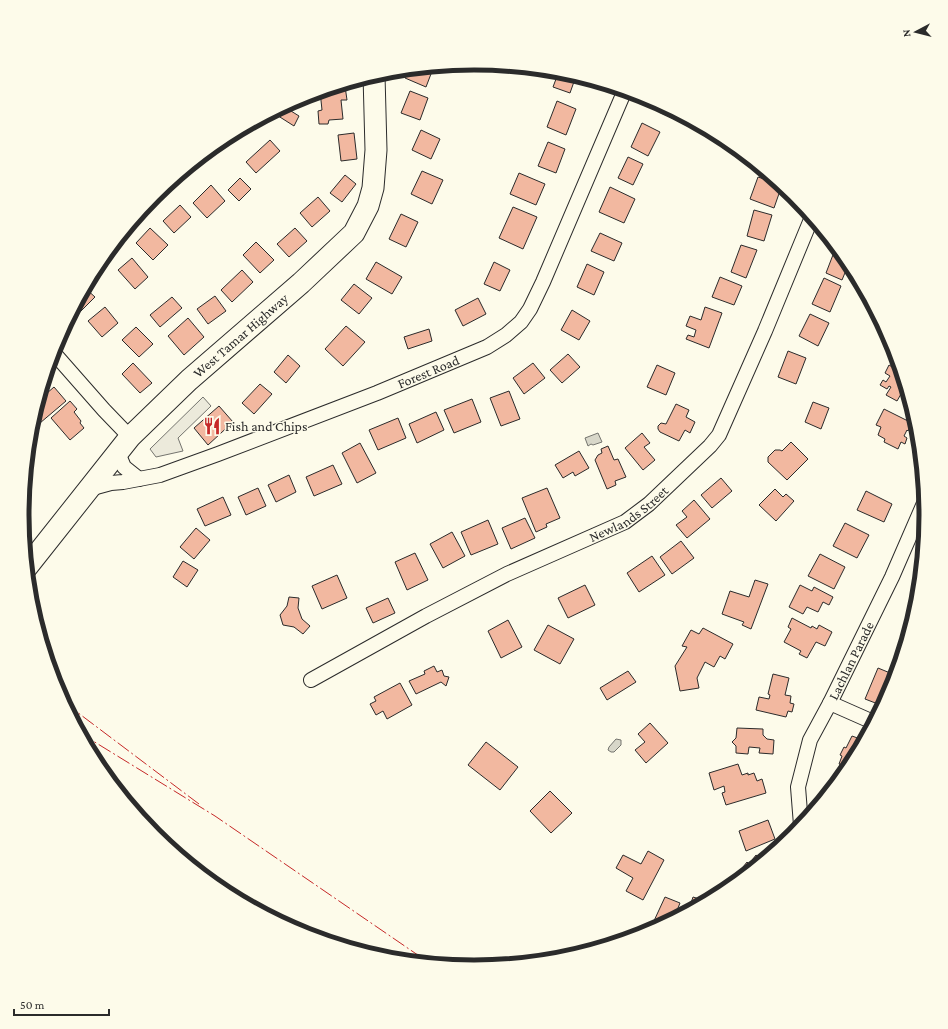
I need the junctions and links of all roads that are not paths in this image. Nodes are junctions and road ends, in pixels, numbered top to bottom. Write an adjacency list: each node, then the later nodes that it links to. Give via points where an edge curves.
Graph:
1 (374, 81): 5 (highway, West Tamar Highway, via 376,150 373,188 368,206 354,233 301,283 189,380)
2 (623, 95): 6 (street, Forest Road, via 530,309 521,322 506,335 487,347 377,393 160,475)
3 (810, 222): 10 (street, Newlands Street, via 719,435 649,504 625,522 506,574)
4 (58, 358): 5 (street, via 104,410)
5 (124, 445): 6 (street, via 124,467); 7 (highway, West Tamar Highway)
6 (139, 479): 7 (street, Forest Road)
7 (88, 489): 9 (highway, West Tamar Highway)
8 (919, 515): 11 (street, Lachlan Parade, via 892,577)
9 (32, 561)
10 (311, 680)
11 (830, 703): 12 (street); 13 (street, Lachlan Parade, via 810,740 802,769 798,787)
12 (868, 720)
13 (800, 817)

